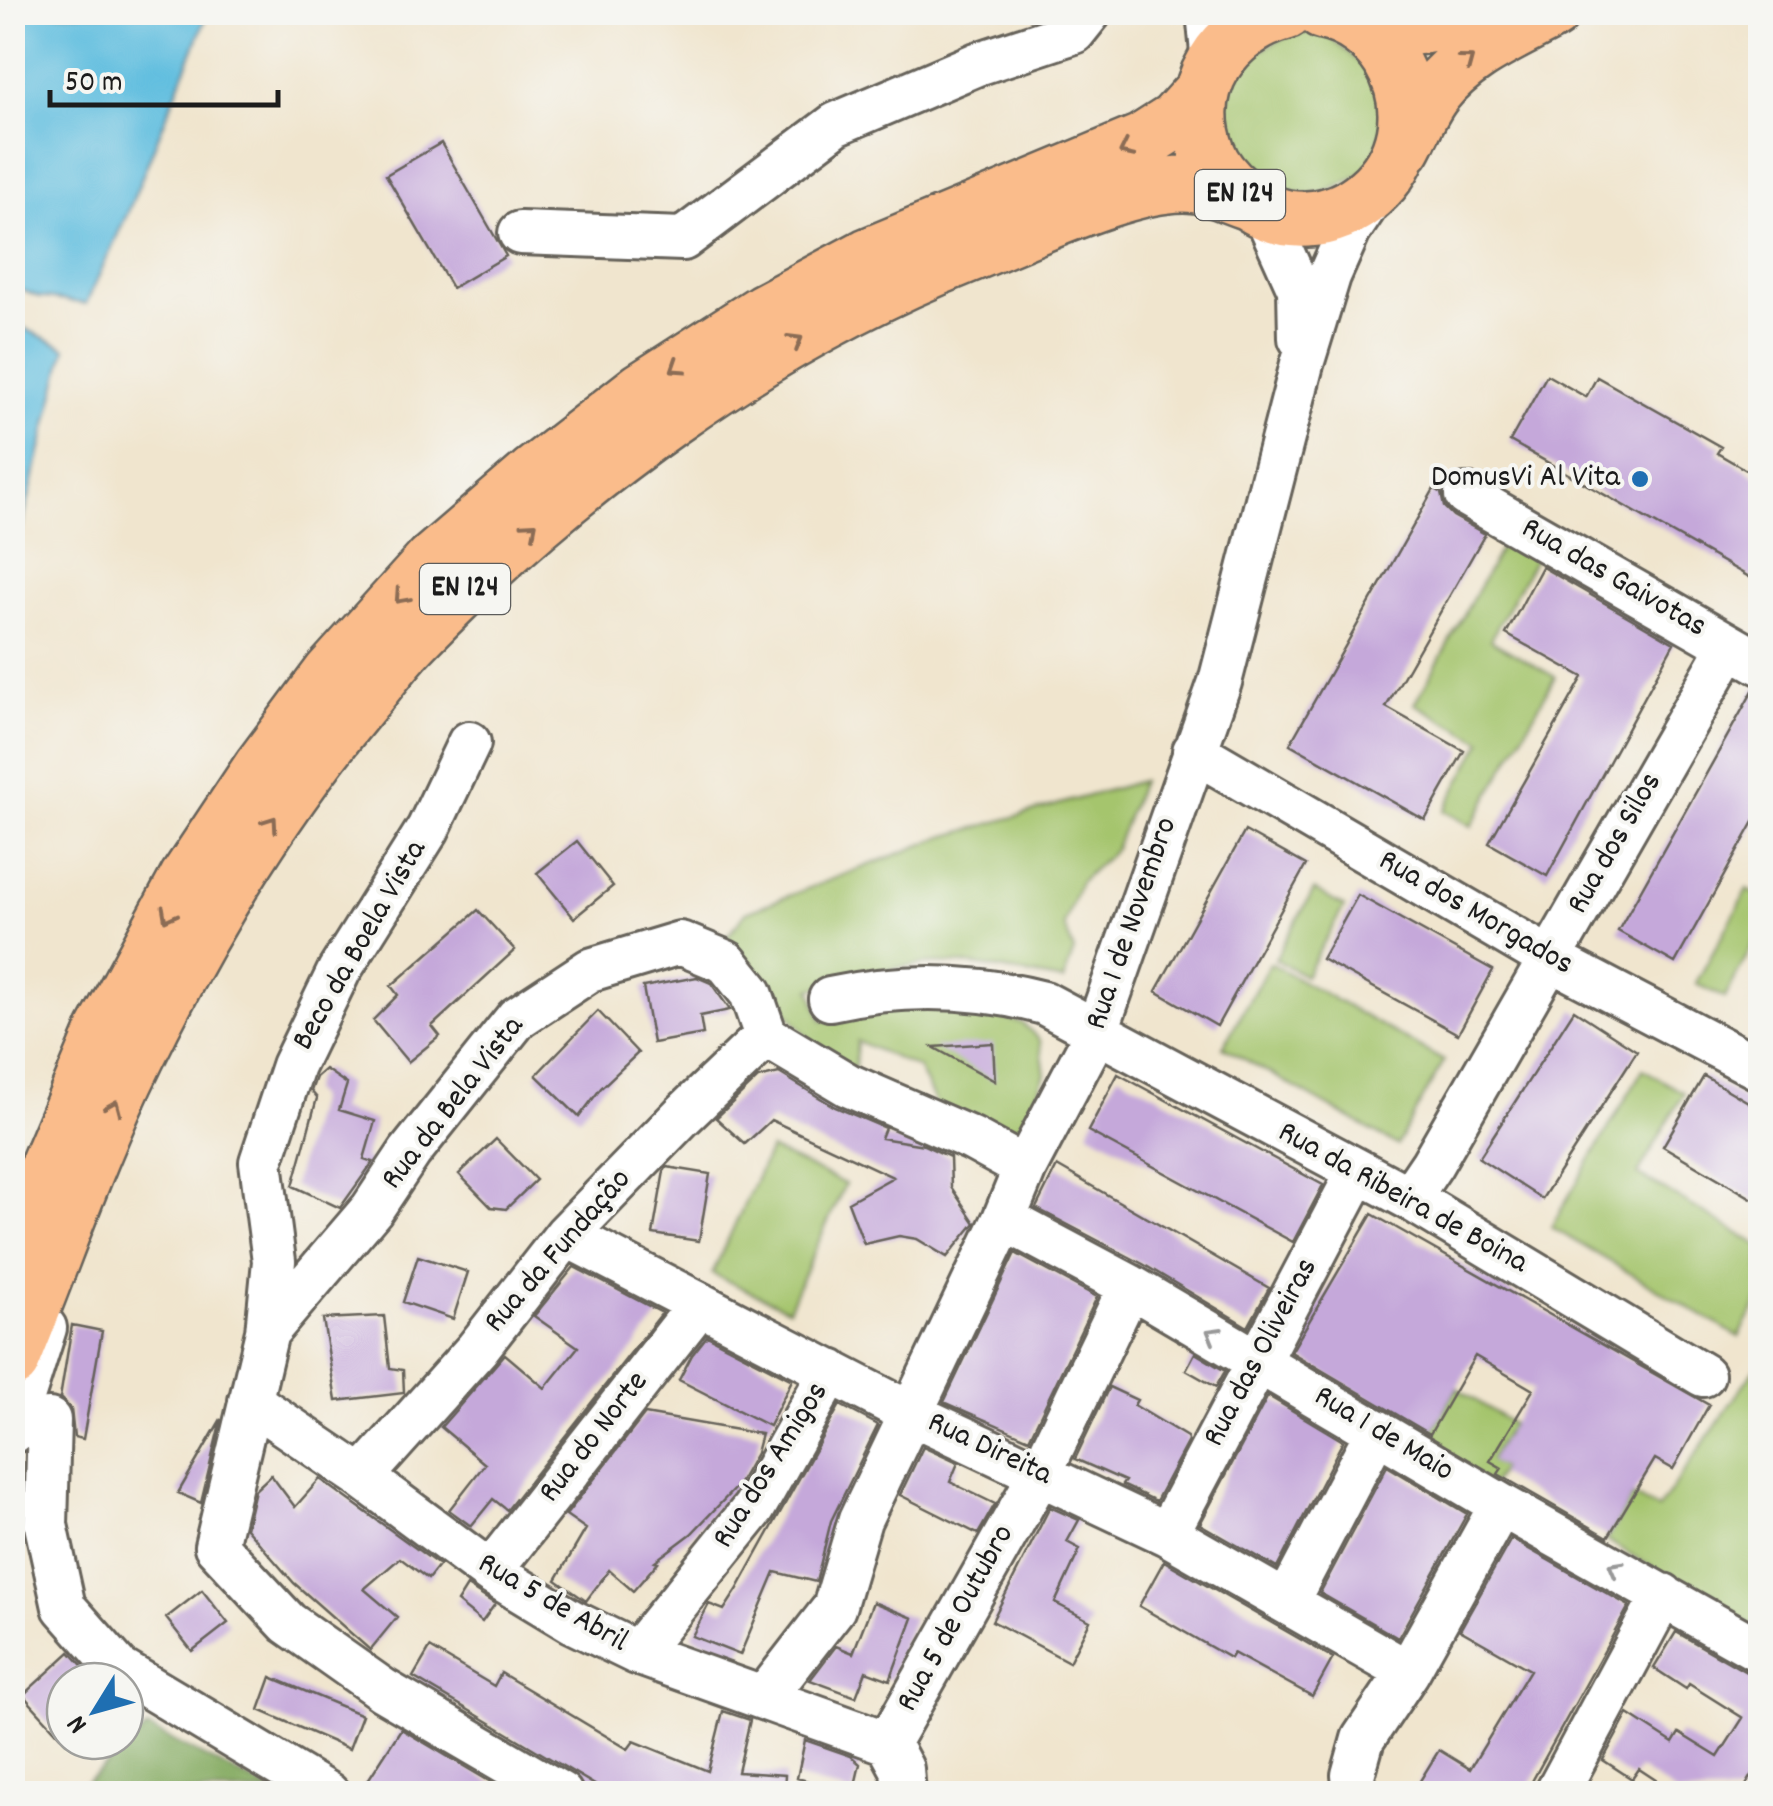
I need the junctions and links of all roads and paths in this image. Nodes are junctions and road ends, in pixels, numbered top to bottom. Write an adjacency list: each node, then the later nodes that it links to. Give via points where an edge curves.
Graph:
1 (1090, 12): 8 (street, via 1074,32 976,64 836,124 683,239)
2 (1465, 12): 4 (main road, via 1428,28 1401,30)
3 (1552, 12): 6 (main road, EN 124, one-way to 3, via 1431,95 1454,69)
4 (1314, 13): 5 (main road, EN 124, via 1262,18); 6 (main road, via 1360,28 1400,76 1407,107 1404,139)
5 (1207, 56): 7 (main road, EN 124, via 1200,123 1208,154 1224,181); 25 (main road, EN 124, one-way to 25, via 1175,121 1142,142 868,256 765,311 642,390 433,561 331,674 187,879 106,1030)
6 (1386, 176): 7 (main road, EN 124, via 1355,204 1326,216 1295,218); 9 (street, via 1349,231)
7 (1256, 206): 9 (street, via 1299,289); 19 (main road, EN 124, one-way to 7, via 134,1061 255,847 332,736 414,638 532,526 664,424 853,306 926,272 1138,192 1200,185)
8 (520, 233)
9 (1302, 364): 13 (street, Rua 1 de Novembro, via 1220,682)
10 (1466, 495): 11 (street, Rua das Gaivotas)
11 (1745, 654): 14 (street, Rua dos Silos)
12 (469, 743): 28 (street, Beco da Boela Vista, via 292,1066 261,1162 274,1261)
13 (1194, 751): 14 (street, Rua dos Morgados); 16 (street, Rua 1 de Novembro)
14 (1550, 958): 18 (street, Rua dos Morgados); 22 (street, Rua dos Silos)
15 (830, 999): 16 (street, Rua da Ribeira de Boina, via 926,986 995,990 1044,1003)
16 (1096, 1034): 20 (street, Rua 1 de Novembro); 21 (street, Rua da Ribeira de Boina)
17 (766, 1036): 20 (street, via 848,1084); 24 (street, Rua da Fundação); 28 (street, Rua da Bela Vista, via 751,993 726,962 680,943 590,970 517,1018 372,1209)
18 (1760, 1069)
19 (90, 1166): 29 (main road, EN 124); 35 (street)
20 (1025, 1168): 23 (street, Rua 1 de Novembro)
21 (1358, 1172): 22 (street, Rua da Ribeira de Boina); 30 (street, Rua das Oliveiras)
22 (1409, 1198): 32 (street, Rua da Ribeira de Boina)
23 (1004, 1220): 26 (street, Rua 1 de Maio); 34 (street, Rua 1 de Novembro)
24 (566, 1235): 27 (street, Rua Direita); 38 (street, Rua da Fundação)
25 (12, 1250)
26 (1130, 1286): 30 (street, Rua 1 de Maio, one-way to 26); 37 (street, Rua 5 de Outubro)
27 (700, 1304): 31 (street, Rua Direita); 41 (street, Rua do Norte)
28 (267, 1332): 33 (street, Beco da Boela Vista)
29 (12, 1360)
30 (1258, 1360): 36 (street, Rua 1 de Maio); 40 (street, Rua das Oliveiras)
31 (831, 1371): 34 (street, Rua Direita); 45 (street, Rua dos Amigos, via 754,1508)
32 (1703, 1374)
33 (250, 1401): 38 (street, Rua 5 de Abril); 51 (street, Beco da Boela Vista, via 216,1546 288,1623 382,1690)
34 (912, 1414): 37 (street, Rua Direita); 47 (street, Rua 1 de Novembro, via 860,1520 834,1608)
35 (31, 1426): 50 (street, via 64,1607 119,1669)
36 (1377, 1431): 39 (street, Rua 1 de Maio); 43 (street)
37 (1040, 1474): 40 (street, Rua Direita); 48 (street, Rua 5 de Outubro)
38 (362, 1477): 41 (street, Rua 5 de Abril)
39 (1501, 1505): 42 (street, Rua 1 de Maio, one-way to 39); 46 (street)
40 (1167, 1534): 43 (street, Rua Direita)
41 (490, 1572): 45 (street, Rua 5 de Abril)
42 (1663, 1595): 44 (street, Rua 1 de Maio); 49 (street)
43 (1288, 1600): 46 (street, Rua Direita)
44 (1760, 1651)
45 (637, 1653): 47 (street, Rua 5 de Abril)
46 (1408, 1672): 53 (street, via 1363,1740 1352,1775)
47 (764, 1698): 48 (street, Rua 5 de Abril)
48 (888, 1742): 52 (street, Rua 5 de Outubro, via 902,1769)
49 (1568, 1789)
50 (328, 1794)
51 (561, 1794)
52 (904, 1794)
53 (1355, 1794)

